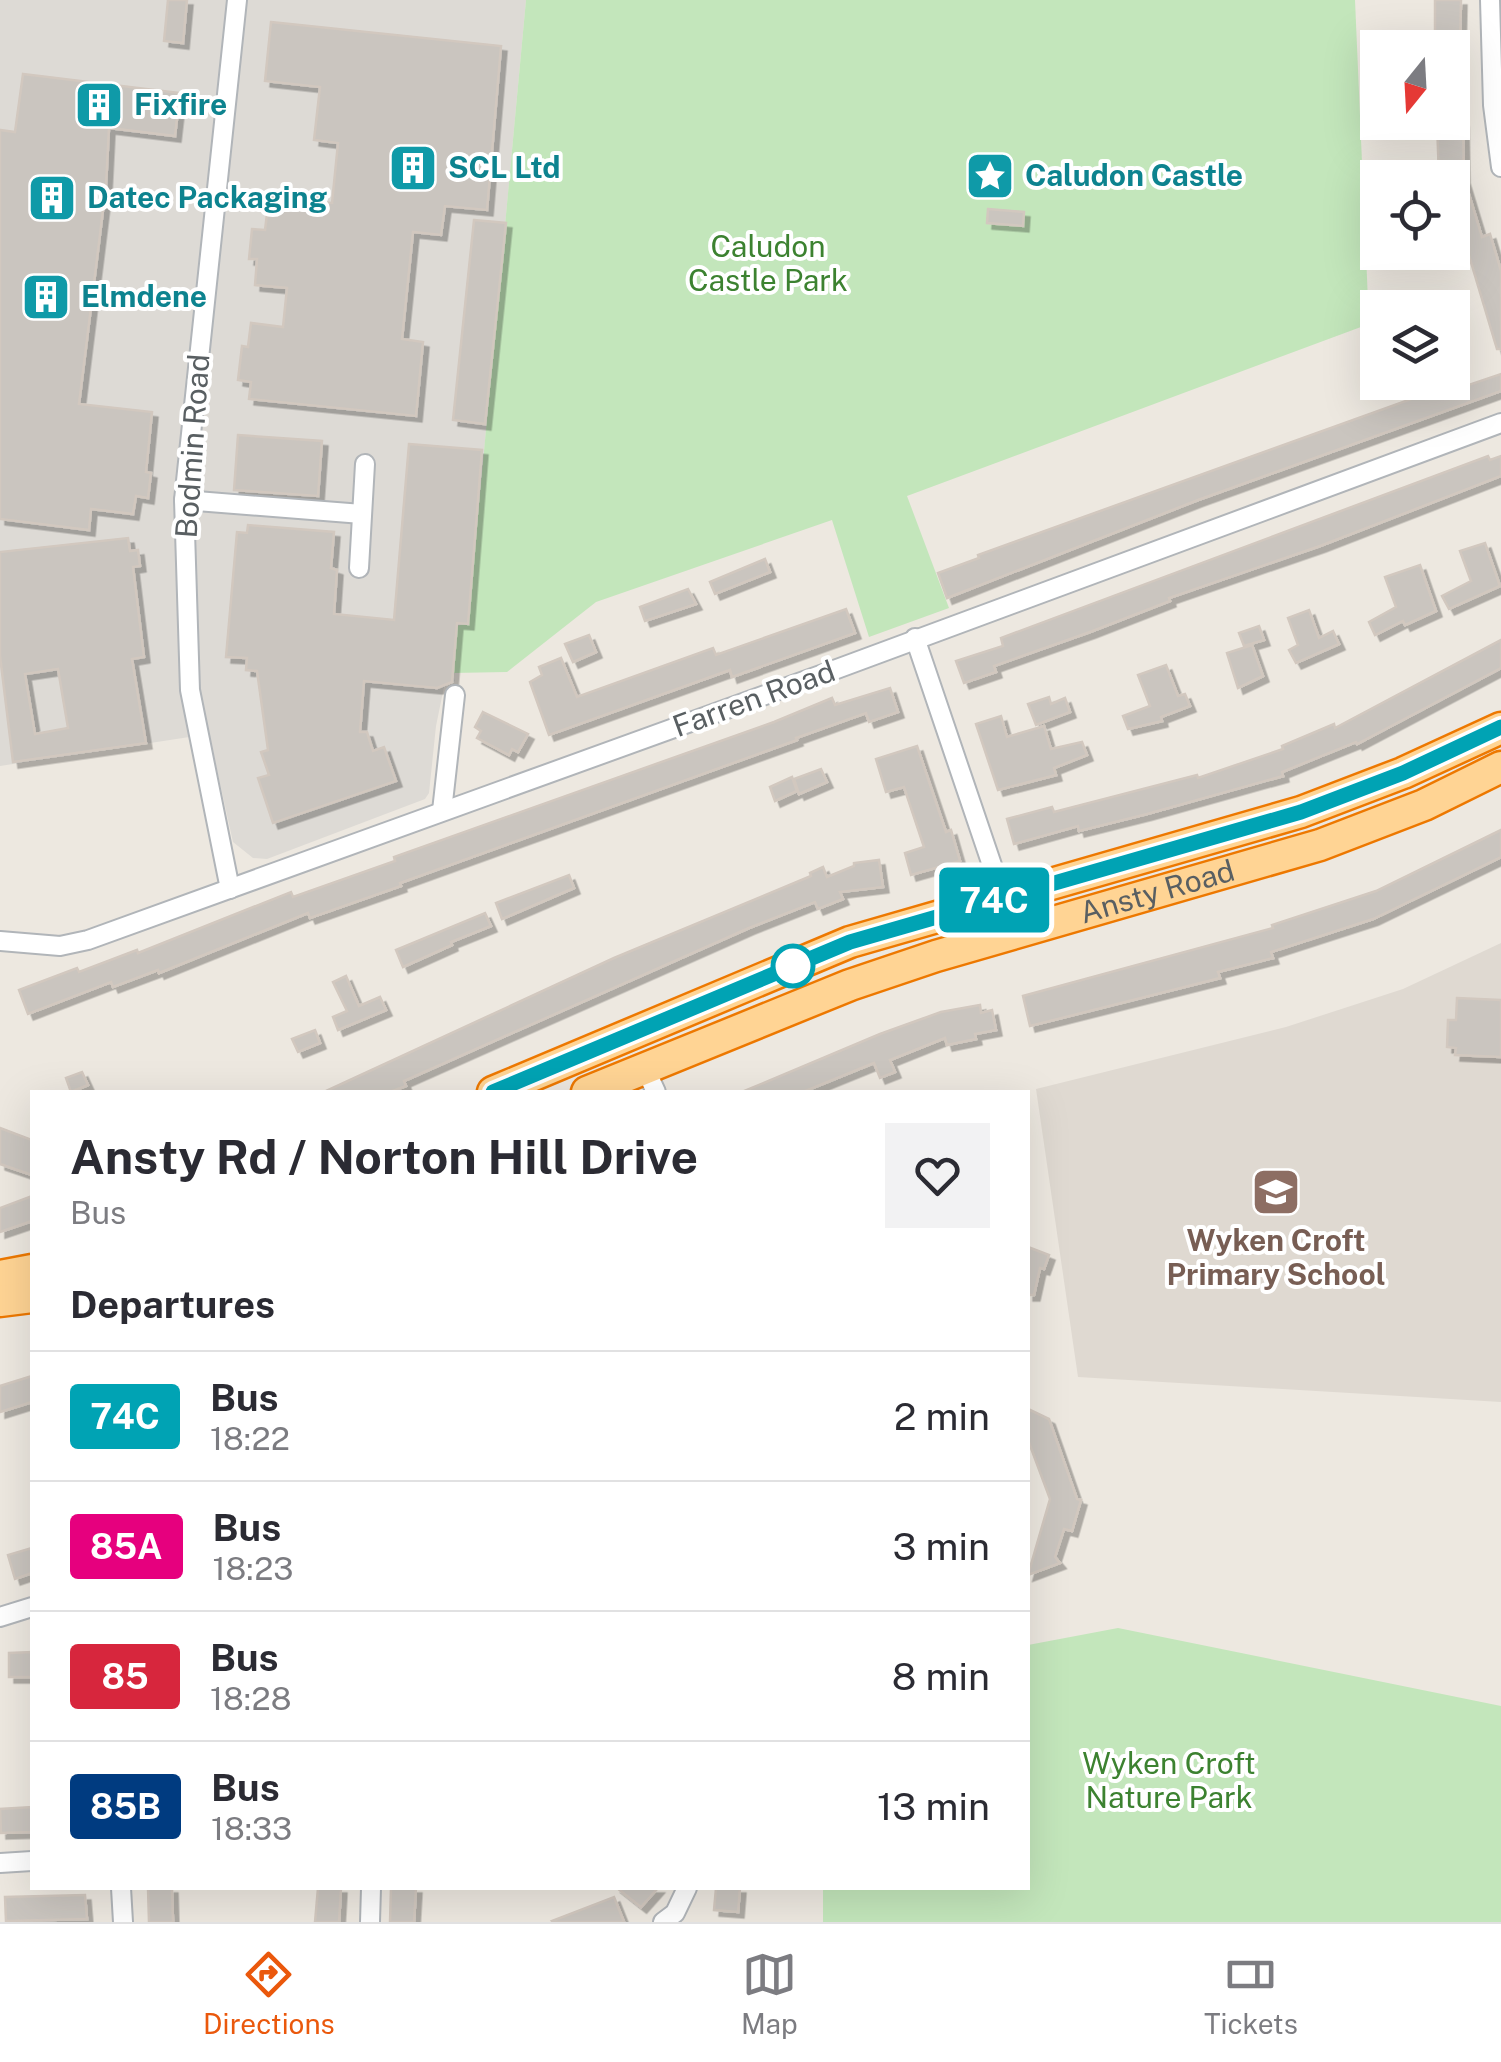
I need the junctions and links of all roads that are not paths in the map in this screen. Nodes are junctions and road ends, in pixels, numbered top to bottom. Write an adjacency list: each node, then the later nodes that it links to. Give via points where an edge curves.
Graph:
1 (237, 0): 6 (street, Bodmin Road)
2 (1490, 0): 3 (street)
3 (1500, 158)
4 (1501, 423): 9 (street, Farren Road)
5 (366, 464): 7 (street)
6 (184, 500): 7 (street); 14 (street, Bodmin Road, via 190,690)
7 (362, 514): 8 (street)
8 (358, 568)
9 (916, 638): 13 (street, Farren Road); 15 (street)
10 (455, 695): 13 (street)
11 (1501, 728): 15 (highway, Ansty Road, via 1301,812)
12 (1501, 767): 16 (highway, Ansty Road, via 1320,846)
13 (442, 811): 14 (street, Farren Road)
14 (230, 889): 17 (street, Farren Road, via 88,940 60,946)
15 (1003, 897): 16 (street); 19 (highway, Ansty Road, via 850,942)
16 (1015, 934): 18 (highway, Ansty Road, via 850,985)
17 (0, 941)
18 (650, 1080): 20 (highway, via 633,1054 622,1054); 21 (highway, Ansty Road)
19 (498, 1090)
20 (520, 1090)
21 (598, 1090)
22 (30, 1270): 23 (highway)
23 (0, 1276)
24 (30, 1298): 25 (highway)
25 (0, 1300)
26 (30, 1608): 27 (street)
27 (0, 1617)
28 (30, 1861): 29 (street)
29 (0, 1862)
30 (121, 1890): 33 (street)
31 (371, 1890): 34 (street)
32 (686, 1890): 35 (street)
33 (122, 1922)
34 (370, 1922)
35 (663, 1922)

